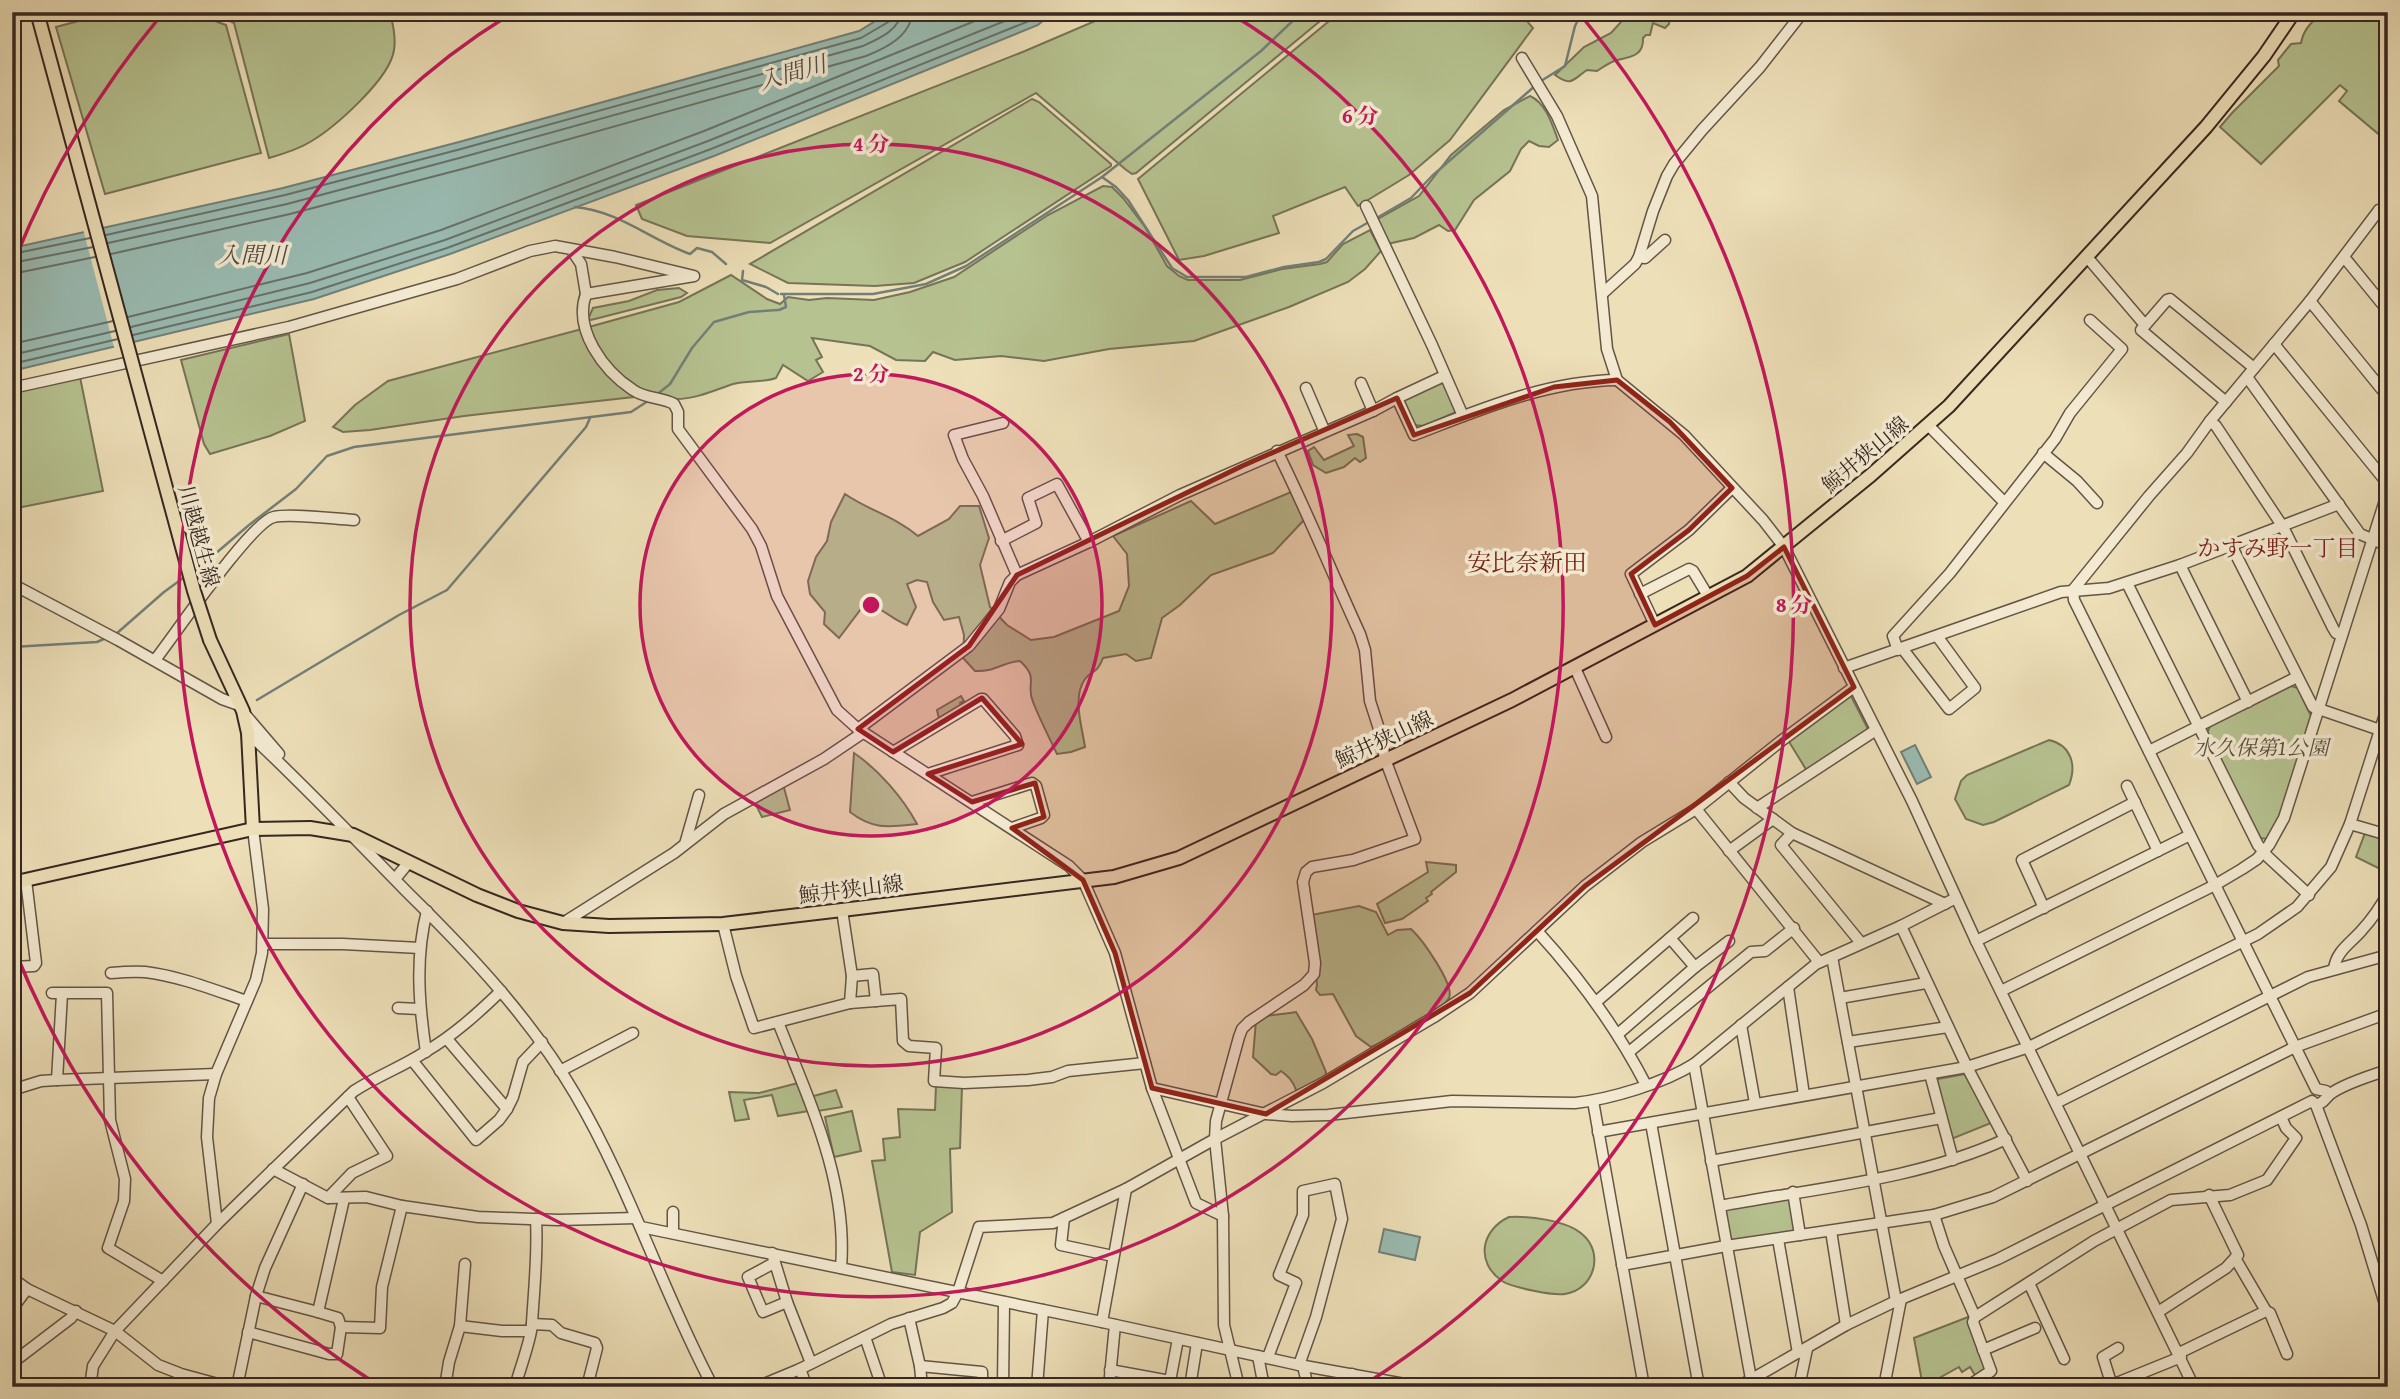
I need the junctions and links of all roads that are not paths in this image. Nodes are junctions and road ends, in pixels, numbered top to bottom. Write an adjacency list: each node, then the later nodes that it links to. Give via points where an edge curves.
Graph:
1 (37, 12): 69 (main road, 川越越生線, bridge, via 194,592)
2 (1803, 12): 10 (street, via 1674,164)
3 (2294, 12): 11 (main road, 鯨井狭山線, via 2214,118)
4 (1522, 58): 14 (street, via 1557,116 1588,184)
5 (1368, 210): 21 (street)
6 (2384, 211): 7 (street); 12 (street)
7 (2388, 220)
8 (1665, 240): 10 (street, via 1645,258)
9 (570, 249): 13 (street, via 581,264); 13 (street, via 694,276); 24 (street, via 555,246 530,251 457,279 327,317)
10 (1639, 257): 14 (street)
11 (2087, 257): 18 (street); 33 (main road, 鯨井狭山線)
12 (2344, 257): 15 (street); 16 (street)
13 (586, 294): 72 (street, via 582,316 601,360 635,391 674,404 678,429 752,529 777,596 836,710)
14 (1602, 294): 22 (street, via 1606,349)
15 (2310, 301): 19 (street); 26 (street)
16 (2388, 311)
17 (2090, 320): 36 (street, via 2122,349)
18 (2145, 325): 20 (street, via 2170,299); 28 (street, via 2142,333)
19 (2274, 344): 20 (street); 37 (street)
20 (2250, 372): 28 (street); 42 (street)
21 (1444, 376): 27 (street); 30 (street)
22 (1617, 380): 30 (street, via 1554,387); 38 (street, via 1670,422)
23 (1361, 383): 29 (street)
24 (12, 388)
25 (1306, 388): 34 (street)
26 (2388, 397)
27 (1397, 398): 29 (street); 30 (street, via 1414,435)
28 (2225, 402): 31 (street)
29 (1373, 411): 34 (street)
30 (1463, 416)
31 (2210, 421): 44 (street); 55 (street)
32 (1003, 423): 45 (street, via 954,435)
33 (1929, 426): 40 (street); 49 (main road, 鯨井狭山線)
34 (1324, 430): 35 (street)
35 (1277, 451): 47 (street); 79 (street, via 1360,634)
36 (2043, 453): 40 (street); 41 (street)
37 (2388, 484)
38 (1732, 488): 49 (street); 56 (street, via 1689,530 1631,574)
39 (2388, 491): 46 (street)
40 (2004, 502): 61 (street, via 1950,573 1893,636)
41 (2097, 503)
42 (2339, 505): 44 (street); 46 (street, via 2360,534)
43 (354, 520): 62 (street, via 286,516 265,520)
44 (2283, 527): 50 (street); 59 (street, via 2333,628)
45 (1001, 541): 47 (street, via 1036,523 1028,498 1057,484); 52 (street)
46 (2372, 541): 48 (street); 59 (street)
47 (1089, 542): 52 (street)
48 (2388, 546)
49 (1784, 547): 57 (main road, 鯨井狭山線, via 1747,576); 64 (street)
50 (2232, 547): 51 (street); 65 (street)
51 (2180, 565): 53 (street); 67 (street)
52 (1017, 575): 72 (street, via 999,609 969,646)
53 (2127, 583): 55 (street); 71 (street)
54 (12, 584): 62 (street)
55 (2073, 590): 60 (street); 77 (street)
56 (1640, 594): 57 (street, via 1689,569); 58 (street)
57 (1708, 596): 58 (main road, 鯨井狭山線)
58 (1655, 625): 63 (main road, 鯨井狭山線)
59 (2342, 635): 70 (street)
60 (1937, 636): 61 (street); 61 (street, via 1975,688 1949,709)
61 (1900, 649): 64 (street)
62 (155, 660): 69 (street)
63 (1575, 668): 76 (street); 79 (main road, 鯨井狭山線)
64 (1844, 668): 66 (street)
65 (2297, 677): 67 (street); 70 (street, via 2313,707)
66 (1854, 687): 73 (street); 81 (street)
67 (2248, 702): 71 (street)
68 (2388, 705): 74 (street)
69 (241, 708): 75 (main road, 川越越生線); 83 (street)
70 (2319, 709): 74 (street); 100 (street, via 2284,818)
71 (2198, 726): 77 (street); 100 (street)
72 (861, 730): 78 (street); 97 (street, via 824,759 724,814)
73 (1876, 730): 87 (street); 109 (street)
74 (2380, 730): 90 (street)
75 (248, 733): 83 (street); 92 (main road, 川越越生線)
76 (1606, 737)
77 (2149, 751): 95 (street)
78 (894, 752): 80 (street); 80 (street, via 981,699 1015,736 1018,745)
79 (1385, 760): 104 (main road, 鯨井狭山線, via 1179,858 1114,877); 179 (street, via 1415,839 1353,860 1312,867 1306,873 1303,881 1314,974 1242,1029)
80 (928, 774): 85 (street)
81 (1729, 782): 87 (street); 88 (street)
82 (2127, 786): 86 (street)
83 (306, 787): 94 (street)
84 (699, 795): 97 (street)
85 (972, 802): 91 (street); 91 (street, via 1032,783 1044,815)
86 (2136, 802): 99 (street); 111 (street, via 2022,860)
87 (1757, 808): 89 (street)
88 (1696, 809): 98 (street); 119 (street, via 1642,842)
89 (1773, 819): 93 (street); 98 (street)
90 (2350, 824): 96 (street); 108 (street, via 2331,867)
91 (1012, 828): 104 (street)
92 (253, 829): 94 (main road, 鯨井狭山線, via 310,828); 103 (main road); 125 (street)
93 (1792, 834): 110 (street); 124 (street, via 1781,845)
94 (353, 835): 101 (main road, 鯨井狭山線); 102 (street)
95 (2190, 835): 99 (street); 106 (street)
96 (2388, 835)
97 (685, 845): 115 (street)
98 (1729, 851): 118 (street)
99 (2158, 851): 111 (street)
100 (2263, 851): 106 (street); 108 (street)
101 (409, 862): 102 (street); 115 (main road, 鯨井狭山線, via 497,903)
102 (395, 879): 113 (street)
103 (26, 880): 105 (main road); 130 (street, via 36,963)
104 (1083, 880): 112 (main road, 鯨井狭山線); 161 (street, via 1115,953)
105 (12, 883)
106 (2215, 885): 123 (street); 138 (street)
107 (2388, 893): 132 (street, via 2336,958)
108 (2309, 895): 123 (street, via 2284,918)
109 (1956, 898): 110 (street); 122 (street)
110 (1945, 904): 117 (street)
111 (2044, 908): 122 (street)
112 (842, 910): 116 (main road, 鯨井狭山線); 134 (street)
113 (427, 911): 126 (street); 137 (street)
114 (1693, 918): 120 (street)
115 (563, 923): 116 (main road, 鯨井狭山線)
116 (723, 924): 148 (street, via 754,1028)
117 (1901, 926): 124 (street); 135 (street)
118 (1794, 928): 129 (street); 159 (street, via 1765,951 1751,952)
119 (1537, 931): 143 (street); 185 (street, via 1469,993 1434,1017)
120 (1670, 938): 131 (street); 143 (street)
121 (1728, 941): 131 (street)
122 (1976, 941): 138 (street)
123 (2243, 941): 139 (street); 156 (street)
124 (1861, 943): 128 (street)
125 (263, 944): 126 (street); 141 (street)
126 (420, 948): 146 (street)
127 (2388, 955): 132 (street)
128 (1832, 957): 129 (street); 140 (street)
129 (1819, 962): 136 (street)
130 (12, 967)
131 (1695, 967): 152 (street)
132 (2334, 970): 139 (street, via 2308,977)
133 (111, 973): 141 (street, via 160,975)
134 (852, 976): 142 (street, via 873,974); 144 (street)
135 (1926, 983): 140 (street); 150 (street)
136 (1788, 986): 149 (street); 175 (street)
137 (501, 991): 153 (street); 154 (street)
138 (2001, 991): 156 (street)
139 (2269, 997): 157 (street); 181 (street)
140 (1840, 998): 155 (street)
141 (247, 1001): 166 (street)
142 (876, 1001): 144 (street); 161 (street, via 901,999 903,1041 909,1046 936,1048 934,1081 1028,1080)
143 (1596, 1002): 152 (street)
144 (850, 1003): 148 (street)
145 (398, 1008): 146 (street)
146 (419, 1009): 158 (street)
147 (2388, 1013): 157 (street)
148 (778, 1023): 229 (street, via 816,1114 832,1168)
149 (1741, 1025): 162 (street); 180 (street)
150 (1948, 1027): 155 (street); 163 (street)
151 (633, 1033): 165 (street)
152 (1618, 1034): 159 (street)
153 (447, 1039): 158 (street); 183 (street)
154 (542, 1042): 165 (street); 183 (street, via 523,1062)
155 (1848, 1042): 171 (street)
156 (2029, 1047): 163 (street); 181 (street)
157 (2295, 1047): 173 (street); 193 (street)
158 (426, 1052): 160 (street)
159 (1629, 1052): 170 (street)
160 (412, 1060): 177 (street, via 374,1077); 183 (street, via 476,1140)
161 (1145, 1063): 172 (street)
162 (1694, 1064): 170 (street); 184 (street)
163 (1967, 1067): 167 (street); 192 (street)
164 (2388, 1070): 176 (street)
165 (561, 1071): 214 (street, via 598,1136)
166 (216, 1074): 168 (street); 216 (street, via 206,1125)
167 (1930, 1074): 171 (street); 187 (street)
168 (108, 1077): 169 (street); 169 (street, via 107,993 57,994); 232 (street, via 110,1120 125,1190 108,1248)
169 (57, 1080): 174 (street)
170 (1646, 1084): 178 (street)
171 (1855, 1086): 175 (street); 190 (street)
172 (1152, 1088): 179 (street); 194 (street)
173 (2316, 1089): 176 (street); 182 (street)
174 (12, 1090)
175 (1804, 1095): 180 (street)
176 (2328, 1096): 182 (street, via 2324,1102)
177 (348, 1097): 197 (street); 204 (street, via 387,1158 352,1173)
178 (1593, 1101): 185 (street, via 1452,1101 1328,1115); 189 (street)
179 (1220, 1102): 185 (street); 191 (street)
180 (1755, 1103): 184 (street)
181 (2056, 1103): 193 (street)
182 (2314, 1103): 186 (street); 246 (street, via 2361,1225)
183 (507, 1109)
184 (1702, 1113): 188 (street); 196 (street)
185 (1266, 1114): 191 (street)
186 (2281, 1117): 203 (street, via 2296,1138 2267,1180 2238,1194); 206 (street)
187 (1941, 1118): 190 (street); 195 (street)
188 (1651, 1123): 189 (street); 223 (street)
189 (1598, 1132): 228 (street)
190 (1865, 1132): 196 (street); 198 (street)
191 (1215, 1139): 194 (street); 211 (street)
192 (2006, 1139): 195 (street); 199 (street)
193 (2080, 1153): 199 (street); 206 (street)
194 (1180, 1158): 201 (street); 211 (street, via 1196,1203)
195 (1953, 1160): 198 (street)
196 (1711, 1161): 208 (street)
197 (273, 1169): 200 (street); 216 (street)
198 (1873, 1179): 202 (street); 215 (street)
199 (2027, 1181): 210 (street)
200 (303, 1184): 204 (street); 236 (street)
201 (1126, 1189): 212 (street); 224 (street)
202 (1793, 1192): 208 (street); 220 (street)
203 (2209, 1195): 217 (street, via 2171,1200); 226 (street, via 2238,1255)
204 (328, 1198): 205 (street)
205 (344, 1199): 207 (street, via 366,1197); 244 (street)
206 (2106, 1204): 217 (street); 230 (street)
207 (402, 1206): 213 (street, via 468,1216); 252 (street, via 382,1287 380,1328)
208 (1720, 1206): 222 (street)
209 (673, 1212): 219 (street)
210 (1934, 1215): 215 (street); 230 (street)
211 (1223, 1216): 262 (street, via 1223,1325)
212 (1064, 1218): 224 (street, via 1061,1245); 235 (street, via 1054,1223 979,1227)
213 (536, 1219): 214 (street); 254 (street, via 538,1256)
214 (638, 1223): 219 (street); 284 (street)
215 (1880, 1223): 218 (street); 237 (street)
216 (217, 1224): 232 (street)
217 (2118, 1229): 233 (street); 245 (street)
218 (1831, 1231): 220 (street); 251 (street)
219 (673, 1232): 225 (street)
220 (1800, 1235): 221 (street)
221 (1778, 1239): 222 (street); 264 (street)
222 (1726, 1246): 223 (street); 276 (street)
223 (1675, 1255): 228 (street); 300 (street)
224 (1113, 1256): 249 (street)
225 (773, 1258): 229 (street); 238 (street); 238 (street, via 748,1277 761,1311)
226 (2235, 1258): 243 (street); 245 (street)
227 (465, 1264): 253 (street)
228 (1622, 1265): 299 (street)
229 (841, 1268): 235 (street)
230 (1958, 1277): 237 (street); 247 (street)
231 (12, 1278): 234 (street)
232 (163, 1281): 256 (street)
233 (2029, 1283): 247 (street); 268 (street)
234 (27, 1289): 240 (street); 242 (street)
235 (958, 1292): 239 (street); 248 (street, via 943,1308)
236 (256, 1296): 244 (street); 257 (street)
237 (1898, 1300): 251 (street); 303 (street)
238 (787, 1302): 270 (street)
239 (1004, 1302): 241 (street); 290 (street)
240 (12, 1309)
241 (1043, 1310): 249 (street); 291 (street)
242 (76, 1311): 256 (street); 269 (street)
243 (2266, 1311): 265 (street); 266 (street)
244 (318, 1312): 252 (street, via 338,1318)
245 (2158, 1312): 266 (street)
246 (2388, 1314)
247 (1975, 1317): 263 (street)
248 (909, 1318): 258 (street); 272 (street)
249 (1102, 1322): 250 (street)
250 (1115, 1325): 259 (street); 274 (street)
251 (1846, 1325): 264 (street)
252 (341, 1326): 257 (street, via 337,1354)
253 (460, 1326): 254 (street, via 502,1331); 281 (street)
254 (531, 1327): 282 (street); 283 (street, via 552,1325 561,1333 595,1343)
255 (2035, 1328): 263 (street)
256 (115, 1331): 278 (street, via 93,1366); 279 (street, via 158,1365)
257 (248, 1332): 280 (street)
258 (865, 1337): 270 (street); 287 (street)
259 (1178, 1339): 260 (street); 274 (street, via 1170,1381)
260 (1197, 1343): 262 (street); 293 (street)
261 (2118, 1348): 277 (street, via 2103,1357)
262 (1229, 1350): 267 (street); 294 (street)
263 (1983, 1350): 304 (street, via 1991,1371)
264 (1802, 1351): 276 (street); 302 (street)
265 (2287, 1354)
266 (2180, 1355): 277 (street); 305 (street)
267 (1263, 1357): 271 (street); 271 (street, via 1296,1283 1279,1275 1303,1215 1303,1191 1335,1184 1342,1219); 295 (street)
268 (2064, 1359)
269 (12, 1363)
270 (811, 1363): 273 (street)
271 (1301, 1365): 275 (street); 296 (street)
272 (920, 1366): 288 (street); 289 (street, via 982,1372)
273 (800, 1369): 285 (street); 286 (street)
274 (1110, 1370): 292 (street)
275 (1352, 1374): 297 (street); 298 (street)
276 (1751, 1379): 301 (street)
277 (2109, 1386)
278 (90, 1387)
279 (229, 1387)
280 (237, 1387)
281 (445, 1387)
282 (515, 1387)
283 (587, 1387)
284 (713, 1387)
285 (757, 1387)
286 (807, 1387)
287 (882, 1387)
288 (922, 1387)
289 (982, 1387)
290 (1003, 1387)
291 (1038, 1387)
292 (1108, 1387)
293 (1190, 1387)
294 (1239, 1387)
295 (1264, 1387)
296 (1308, 1387)
297 (1352, 1387)
298 (1421, 1387)
299 (1644, 1387)
300 (1699, 1387)
301 (1738, 1387)
302 (1799, 1387)
303 (1884, 1387)
304 (1967, 1387)
305 (2194, 1387)

